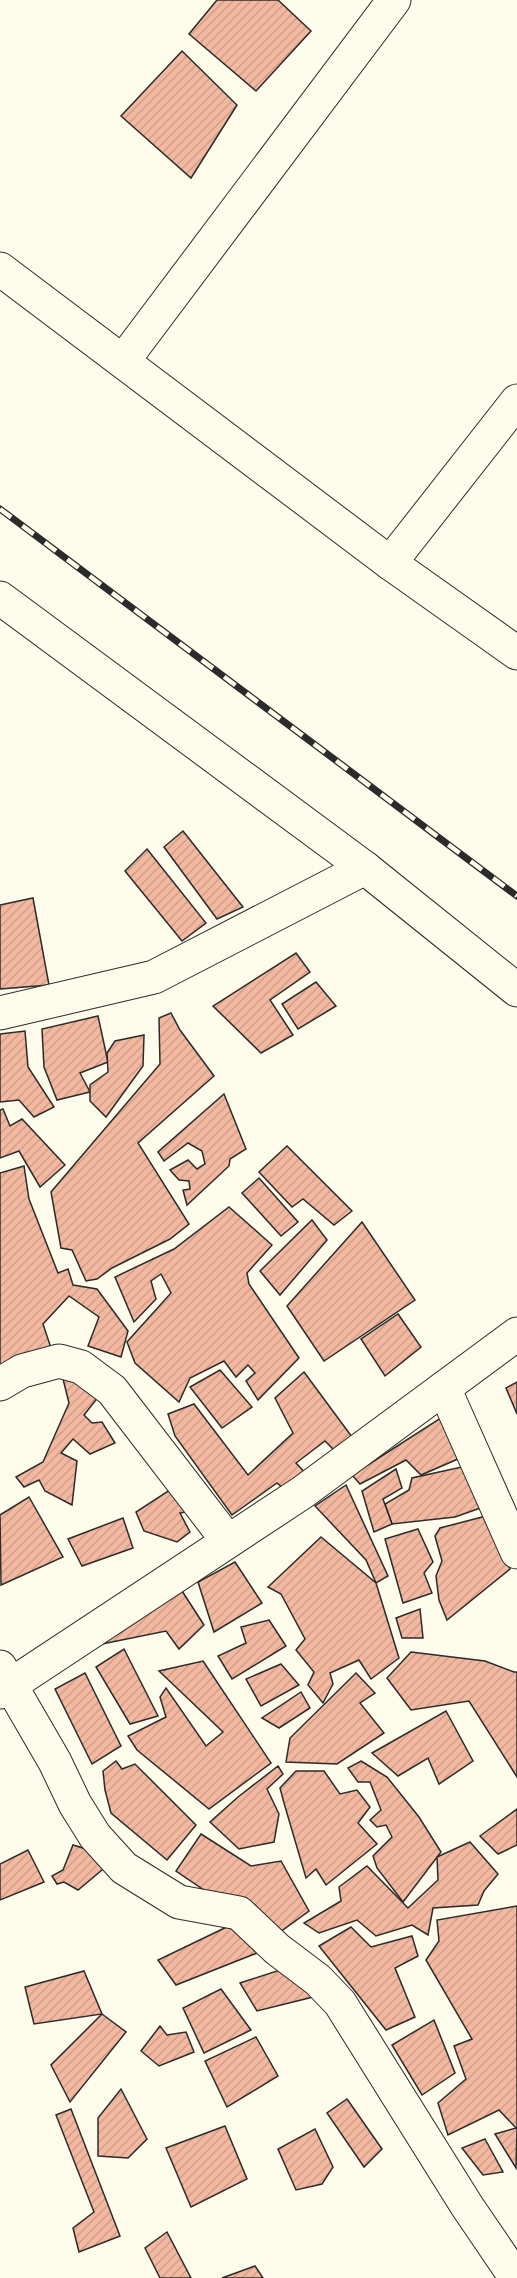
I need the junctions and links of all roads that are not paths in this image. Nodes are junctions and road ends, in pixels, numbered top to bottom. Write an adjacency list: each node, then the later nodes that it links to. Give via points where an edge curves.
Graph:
1 (394, 0): 3 (street)
2 (0, 269): 3 (street)
3 (123, 362): 5 (street)
4 (517, 401): 5 (street)
5 (390, 563): 7 (street)
6 (0, 598): 8 (street)
7 (517, 653)
8 (365, 868): 9 (street); 10 (street, via 154,977)
9 (517, 990)
10 (0, 1013)
11 (517, 1334): 13 (street)
12 (0, 1384): 14 (street, via 21,1371 59,1361 81,1367 112,1390)
13 (444, 1388): 14 (street, via 303,1492); 15 (street)
14 (228, 1541): 16 (street)
15 (517, 1552)
16 (3, 1681): 17 (street, via 55,1762 95,1836 124,1868 179,1902 239,1913 340,2003)
17 (516, 2278)

